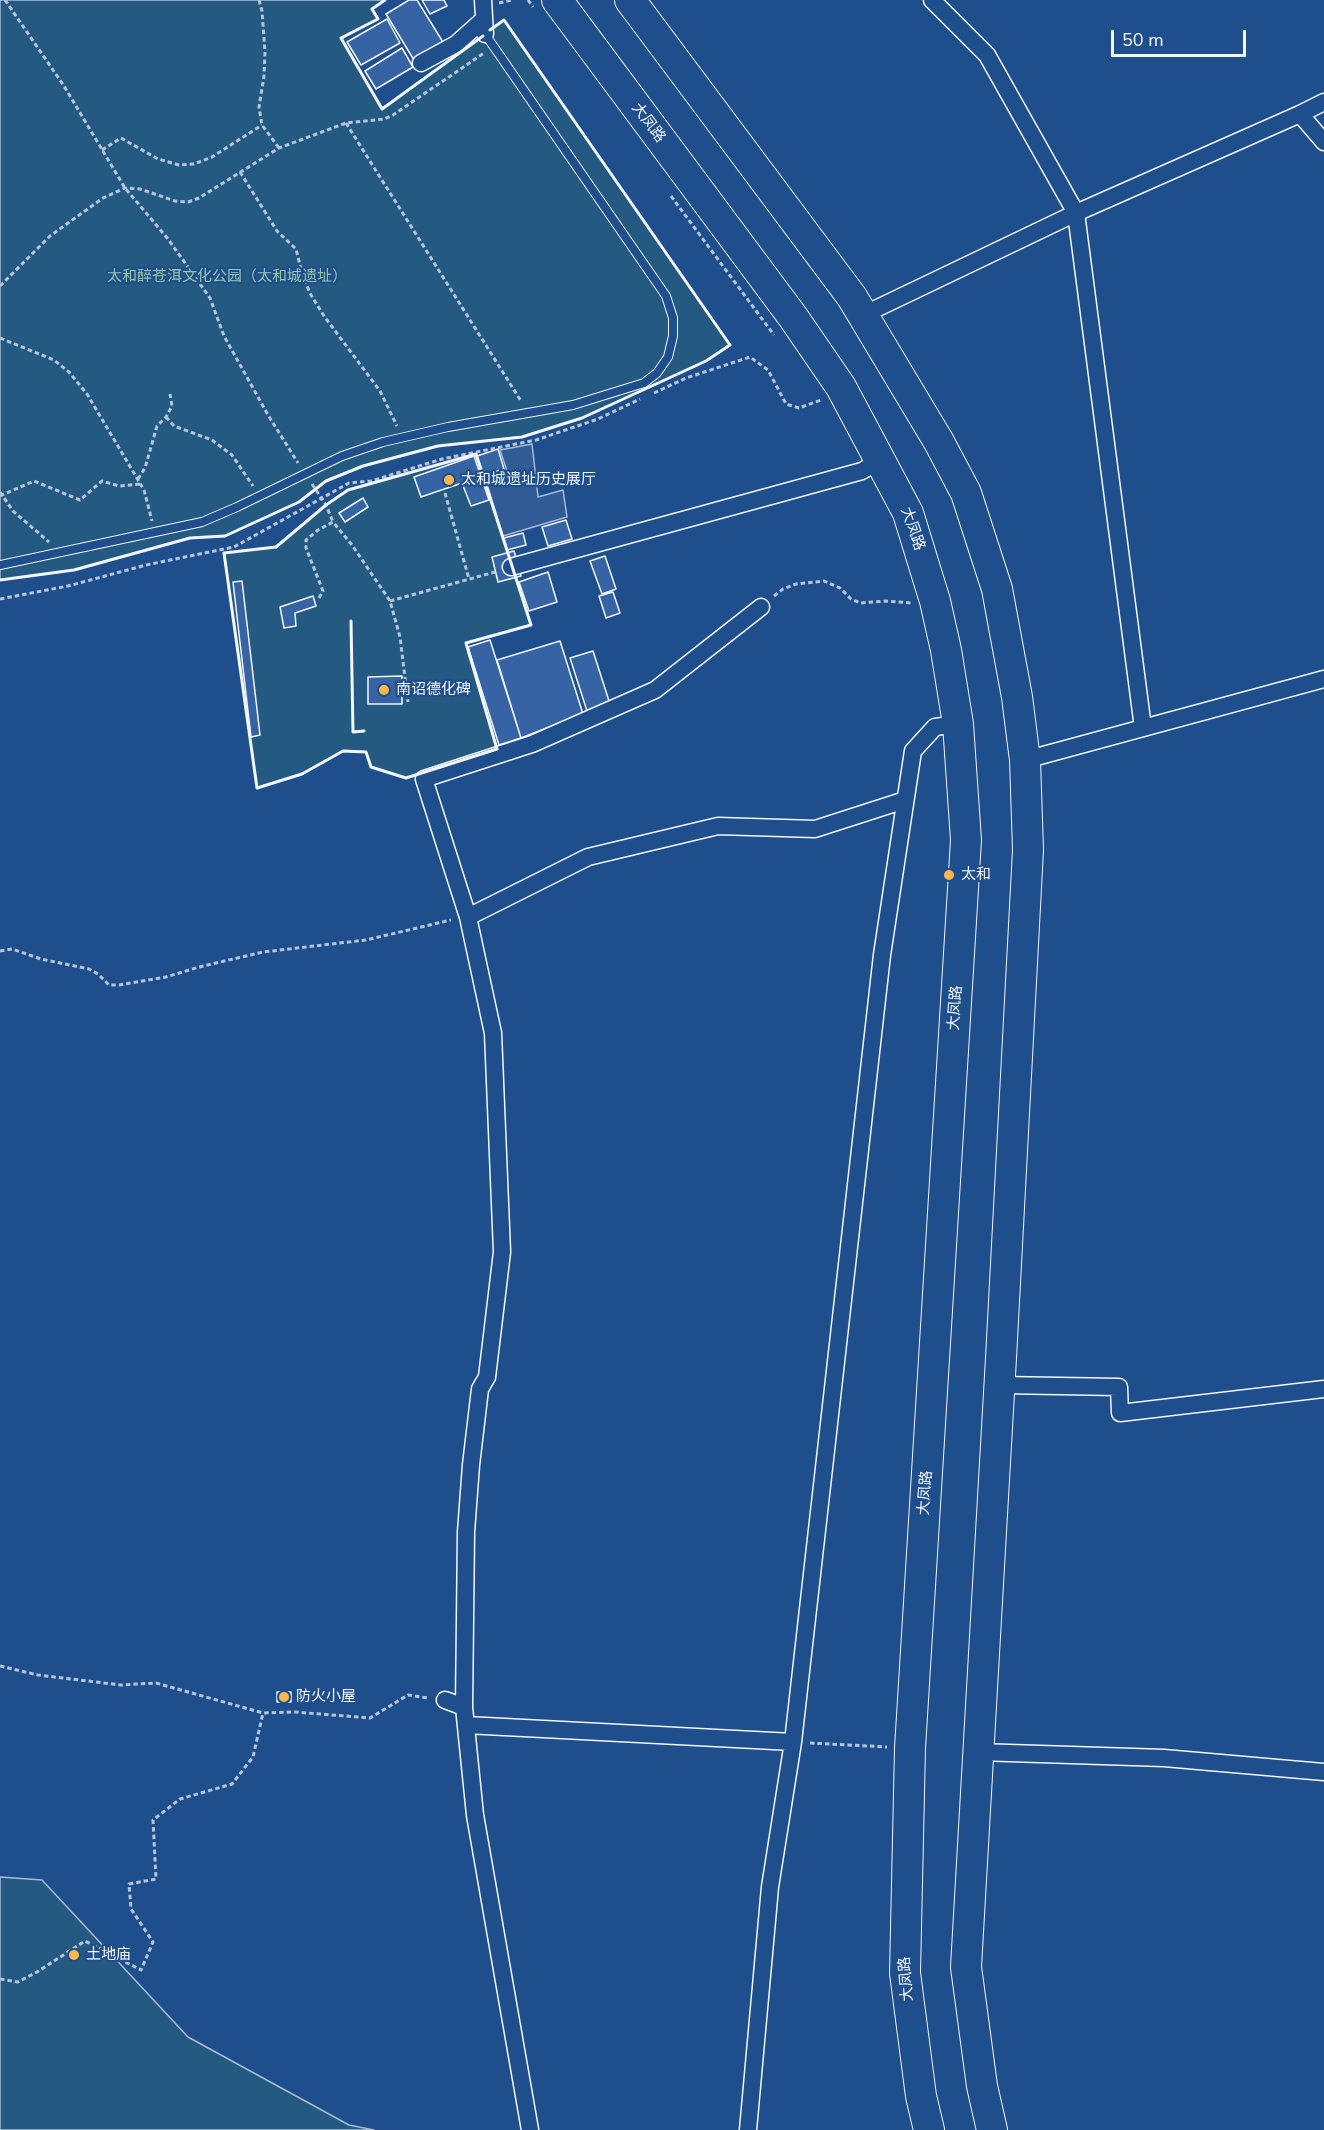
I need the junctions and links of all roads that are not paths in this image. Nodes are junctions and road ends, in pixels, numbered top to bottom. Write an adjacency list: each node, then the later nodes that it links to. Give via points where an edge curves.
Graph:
1 (483, 0): 5 (street)
2 (630, 0): 11 (highway)
3 (932, 0): 10 (street, via 987,55)
4 (546, 5): 12 (highway, 大凤路, via 794,317 841,387)
5 (487, 33): 6 (street); 13 (lane, via 661,285 673,318 673,336 668,357 657,373 600,398 401,438 342,456 202,522)
6 (421, 63)
7 (1324, 102): 8 (street)
8 (1300, 114): 9 (street); 10 (street)
9 (1324, 142)
10 (1076, 213): 11 (street); 18 (street)
11 (863, 315): 19 (highway, via 966,493 997,589)
12 (880, 460): 14 (street, via 862,471); 17 (highway, 大凤路, via 908,513 935,601)
13 (0, 565)
14 (511, 567)
15 (761, 607): 21 (street, via 655,690 532,744 424,779)
16 (1324, 679): 18 (street)
17 (958, 724): 20 (street, via 935,727 913,751); 32 (highway, 大凤路, via 966,840 910,1748 905,1973)
18 (1143, 728): 19 (street)
19 (1025, 760): 22 (highway, via 1028,850)
20 (905, 800): 21 (street, via 815,830 718,826 588,857); 27 (street, via 882,955)
21 (468, 917): 25 (street, via 493,1033 502,1252 471,1465 466,1532)
22 (999, 1385): 23 (street, via 1119,1387 1120,1413); 28 (highway)
23 (1324, 1389)
24 (445, 1700): 25 (street)
25 (464, 1707): 26 (street)
26 (466, 1725): 27 (street); 30 (street, via 476,1815)
27 (793, 1742): 31 (street, via 770,1887)
28 (978, 1752): 29 (street, via 1164,1758); 33 (highway, via 966,1967)
29 (1324, 1772)
30 (530, 2130)
31 (748, 2130)
32 (929, 2130)
33 (992, 2130)

